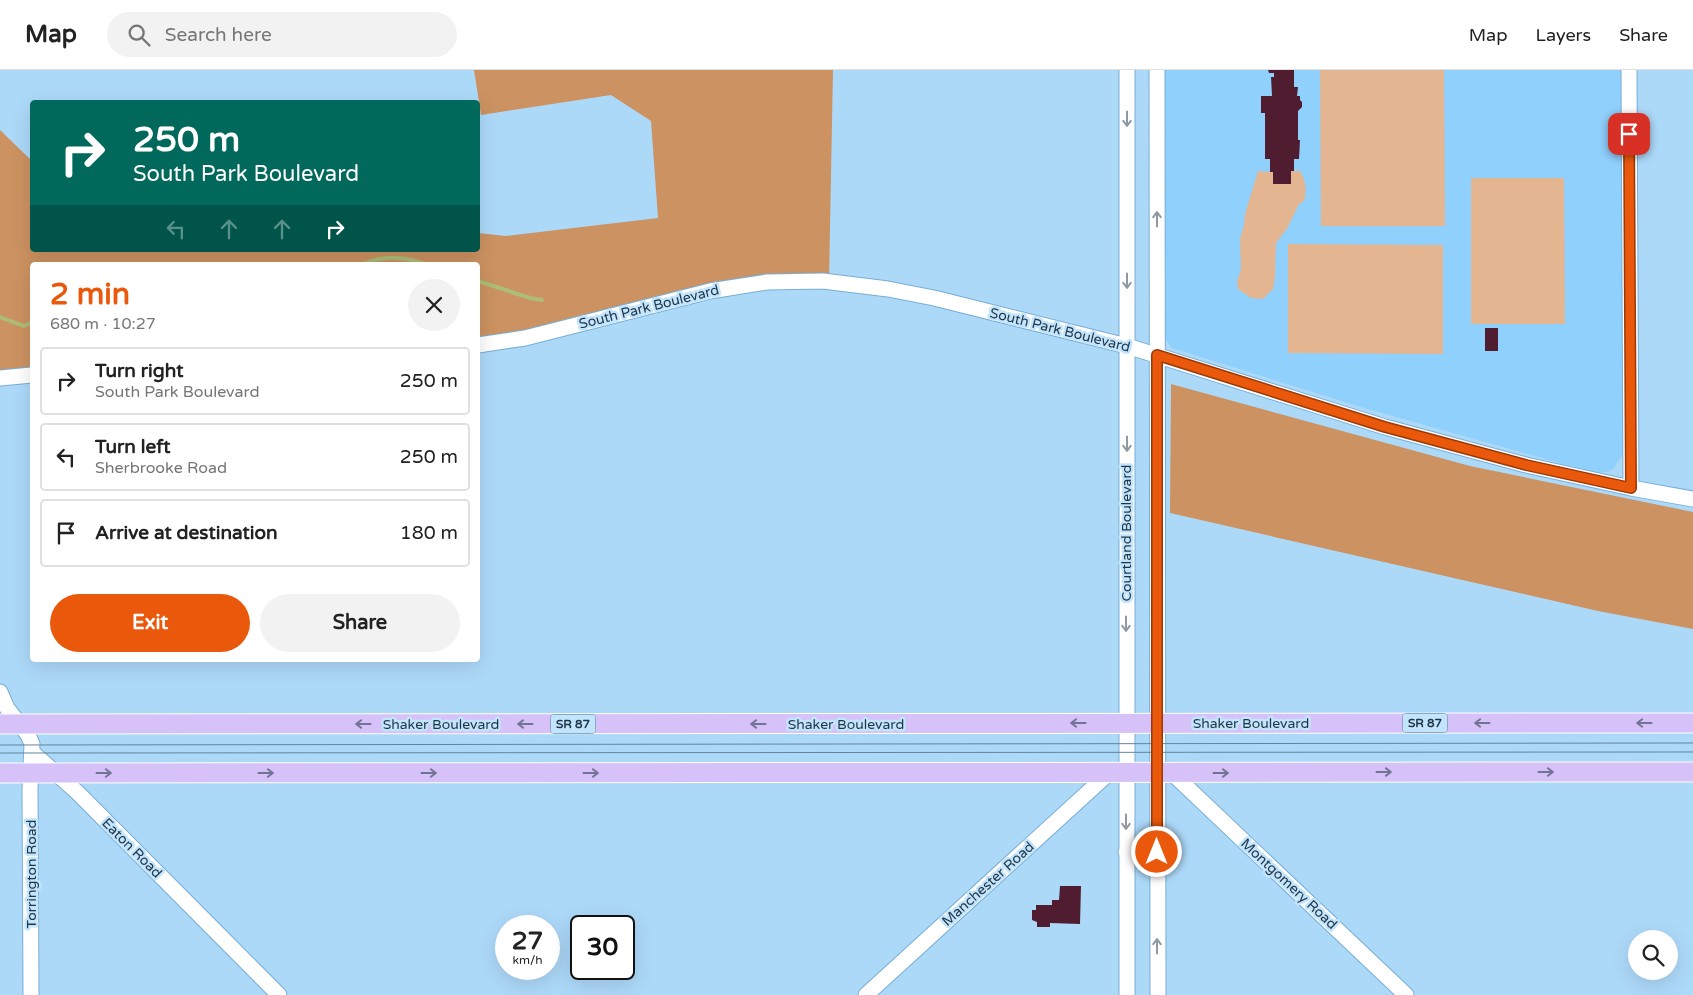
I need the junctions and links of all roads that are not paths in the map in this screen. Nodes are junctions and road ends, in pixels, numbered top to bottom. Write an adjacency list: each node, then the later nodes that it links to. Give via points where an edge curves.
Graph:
1 (1127, 70): 5 (street, Courtland Boulevard, one-way to 5)
2 (1157, 70): 6 (street, one-way to 2)
3 (1628, 70): 9 (street)
4 (480, 345): 5 (street, South Park Boulevard, via 525,338 710,291 767,282 823,281 934,298)
5 (1127, 346): 6 (street, South Park Boulevard); 12 (street, Courtland Boulevard, one-way to 12)
6 (1157, 355): 9 (street, South Park Boulevard, via 1385,427 1526,465); 13 (street)
7 (30, 375): 8 (street)
8 (0, 378)
9 (1631, 488): 10 (street, South Park Boulevard)
10 (1693, 499)
11 (0, 692): 16 (street, Eaton Road)
12 (1126, 723): 13 (main road, Shaker Boulevard / SR 87); 16 (main road, Shaker Boulevard / SR 87, one-way to 16); 22 (street, Courtland Boulevard)
13 (1156, 723): 14 (main road, Shaker Boulevard / SR 87, one-way to 13); 23 (street)
14 (1693, 723)
15 (0, 724): 16 (main road, Shaker Boulevard / SR 87)
16 (19, 724): 17 (street, Eaton Road, via 31,740)
17 (32, 752): 20 (street, Torrington Road); 21 (street, Eaton Road)
18 (1693, 772): 23 (main road, one-way to 18)
19 (0, 773): 20 (main road)
20 (31, 773): 21 (main road); 26 (street, Torrington Road)
21 (55, 773): 22 (main road, one-way to 22); 27 (street, Eaton Road)
22 (1118, 773): 23 (main road); 24 (street, Courtland Boulevard, one-way to 24); 28 (street, Manchester Road)
23 (1164, 773): 25 (street); 31 (street, Montgomery Road)
24 (1126, 852): 25 (street); 29 (street, Courtland Boulevard)
25 (1157, 852): 30 (street, one-way to 25)
26 (31, 995)
27 (279, 995)
28 (866, 995)
29 (1127, 995)
30 (1158, 995)
31 (1406, 995)

